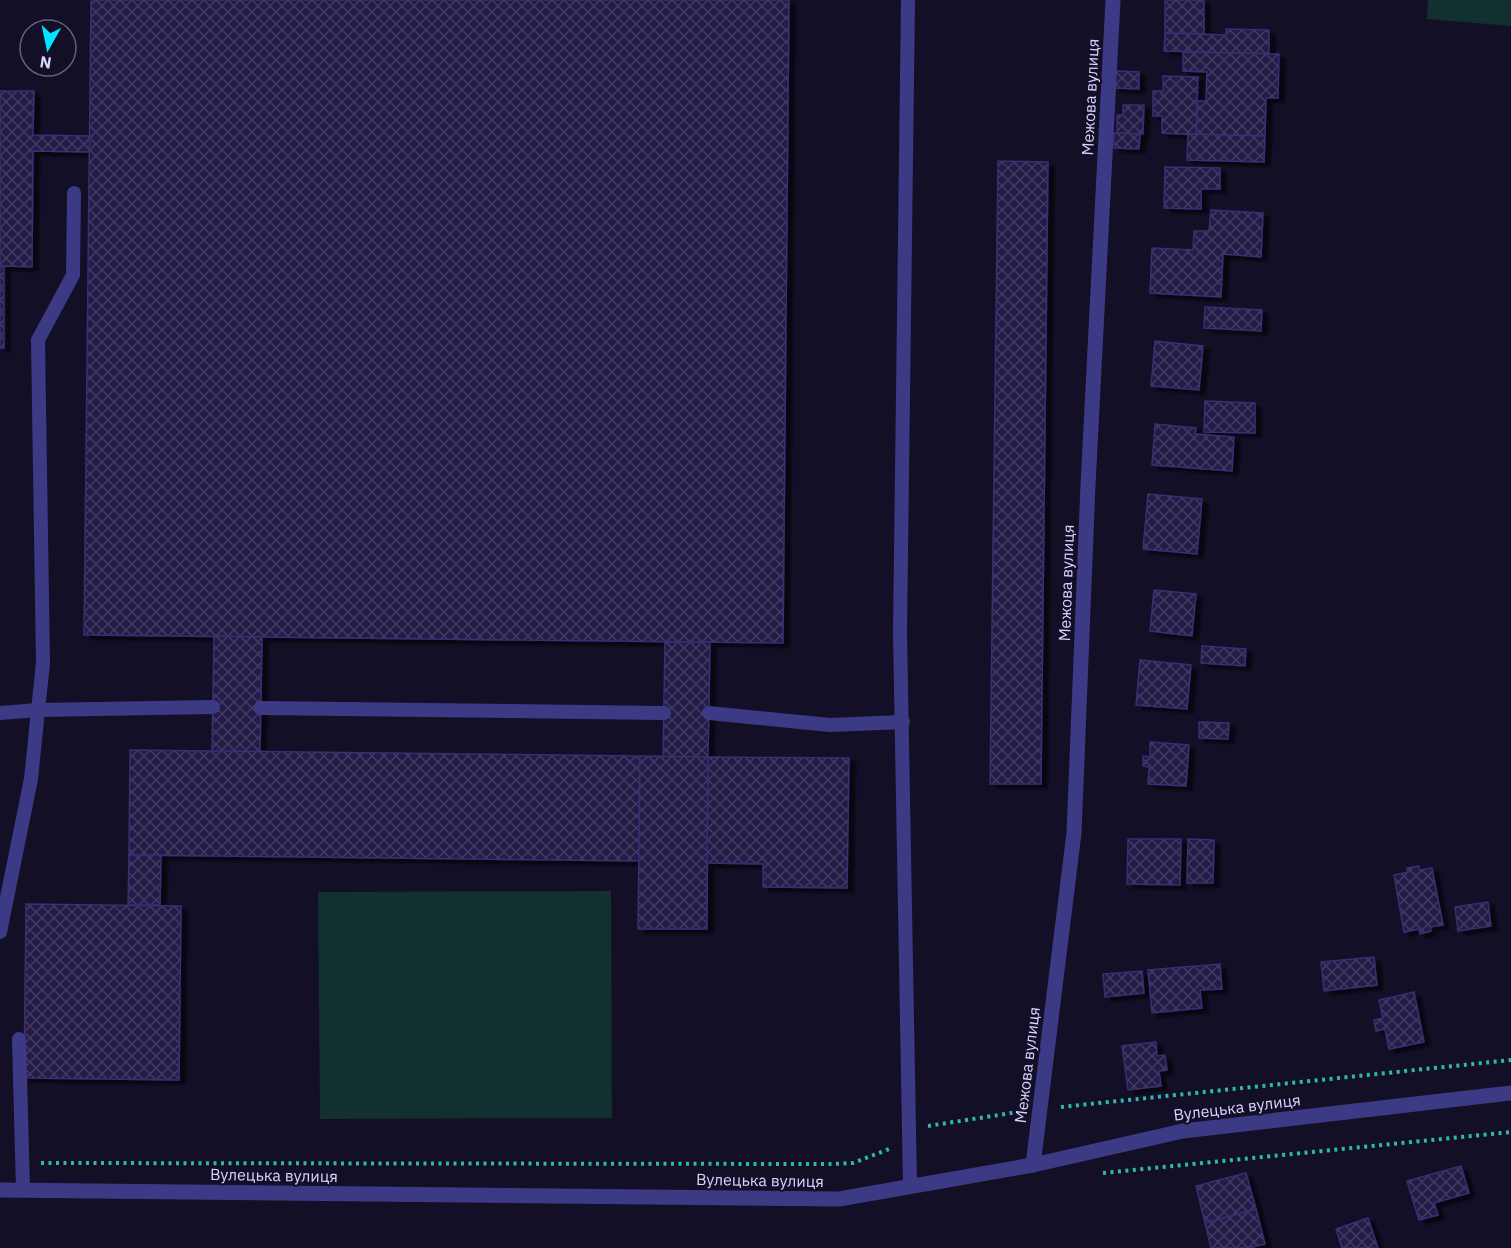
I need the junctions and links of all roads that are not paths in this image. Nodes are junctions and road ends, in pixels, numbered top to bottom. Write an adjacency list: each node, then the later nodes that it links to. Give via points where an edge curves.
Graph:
1 (908, 0): 10 (lane, via 901,458)
2 (1113, 0): 14 (street, Межова вулиця, via 1074,833)
3 (74, 193): 6 (lane, via 73,275 38,340 44,663)
4 (213, 707): 6 (lane)
5 (261, 708): 7 (lane)
6 (38, 710): 8 (lane); 11 (lane, via 31,779)
7 (664, 712)
8 (0, 713)
9 (709, 713): 10 (lane, via 830,725)
10 (903, 722): 15 (lane)
11 (0, 932)
12 (19, 1039): 17 (lane)
13 (1511, 1093): 14 (street, Вулецька вулиця, via 1183,1131)
14 (1033, 1165): 15 (street, Вулецька вулиця)
15 (909, 1185): 17 (street, Вулецька вулиця, via 839,1199)
16 (0, 1190): 17 (street, Вулецька вулиця)
17 (22, 1190)

